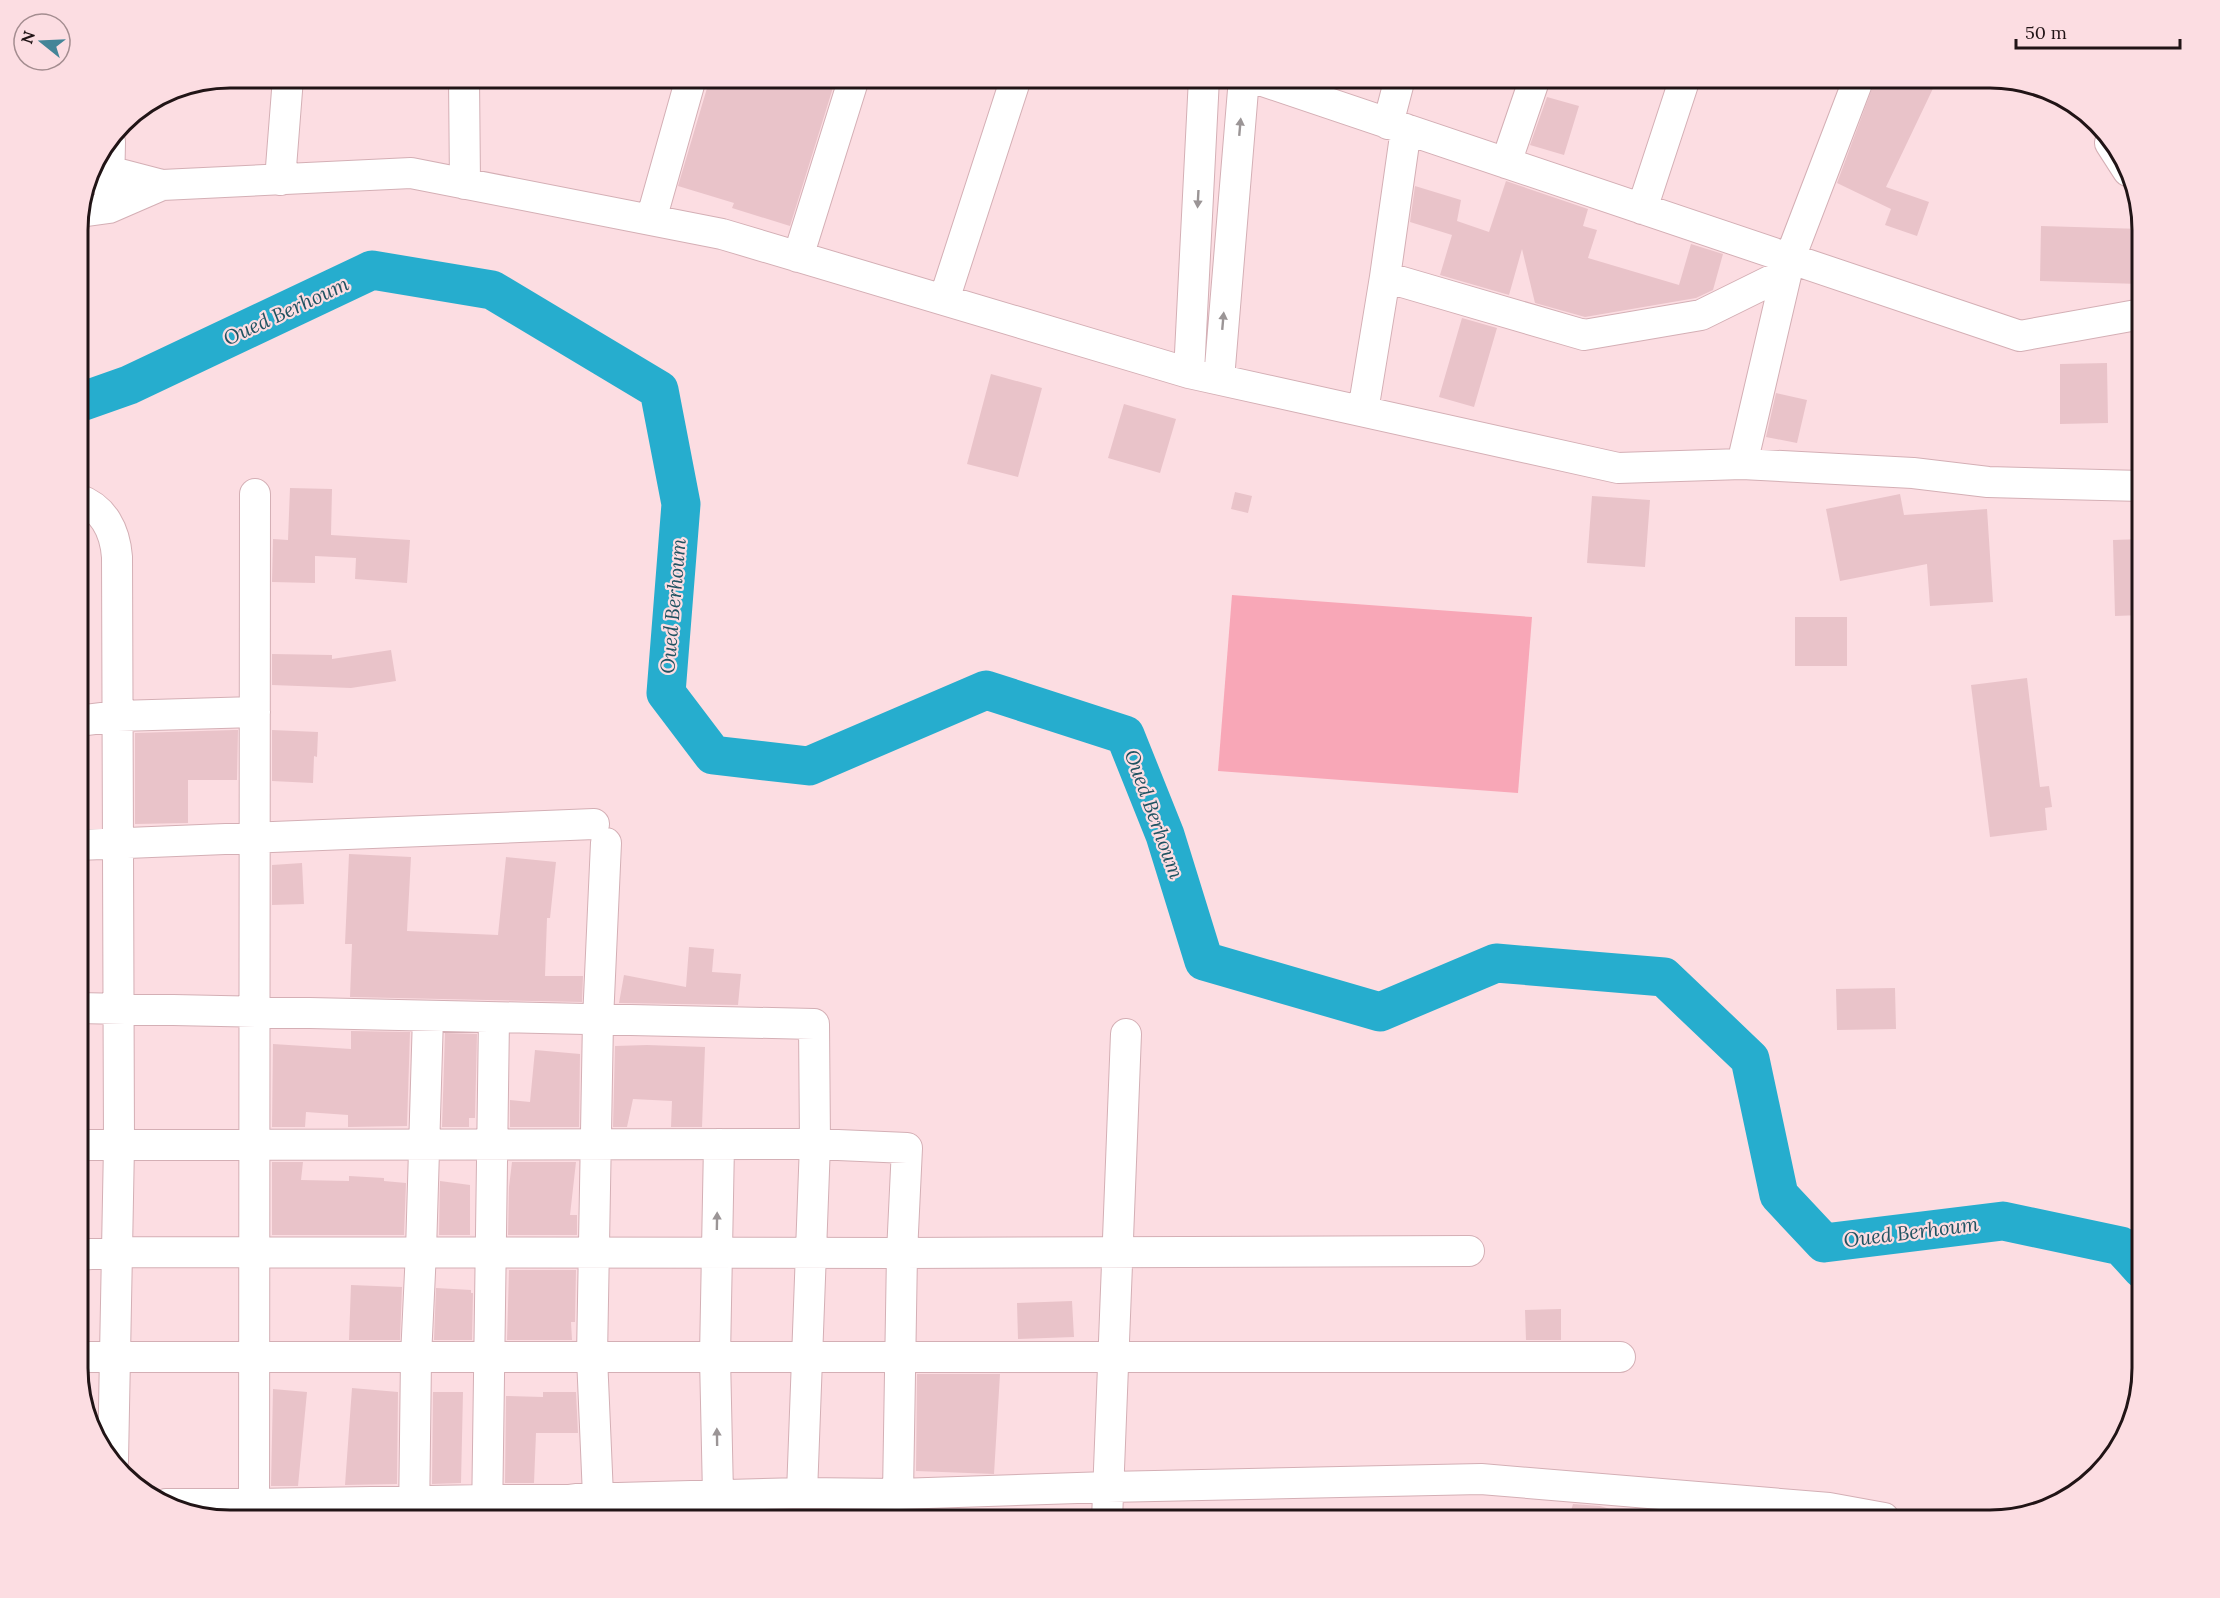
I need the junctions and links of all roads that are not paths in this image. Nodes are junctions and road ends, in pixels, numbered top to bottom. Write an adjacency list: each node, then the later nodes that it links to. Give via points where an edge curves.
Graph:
1 (287, 89): 17 (street)
2 (464, 89): 18 (street)
3 (688, 89): 22 (street)
4 (851, 89): 23 (street)
5 (1012, 89): 26 (street)
6 (1203, 89): 28 (street, one-way to 28)
7 (1243, 89): 29 (street, one-way to 7)
8 (1286, 89): 13 (street)
9 (1399, 89): 13 (street)
10 (1530, 89): 15 (street)
11 (1681, 89): 20 (street)
12 (1855, 89): 24 (street)
13 (1397, 127): 15 (street); 25 (street)
14 (107, 161): 19 (street)
15 (1506, 163): 20 (street)
16 (102, 170): 21 (street)
17 (280, 180): 18 (street, via 411,173); 19 (street)
18 (465, 184): 22 (street)
19 (162, 185): 21 (street)
20 (1642, 209): 24 (street)
21 (95, 210)
22 (651, 220): 23 (street, via 722,234)
23 (798, 256): 26 (street)
24 (1788, 266): 25 (street, via 1701,315 1584,335); 27 (street, via 2020,336); 31 (street)
25 (1385, 277): 30 (street)
26 (944, 300): 28 (street)
27 (2132, 316)
28 (1189, 373): 29 (street)
29 (1219, 379): 30 (street)
30 (1363, 411): 31 (street, via 1618,468)
31 (1742, 464): 32 (street, via 1913,473 1988,482)
32 (2132, 486)
33 (255, 494): 35 (street)
34 (89, 504): 36 (street, via 104,517 116,543)
35 (255, 712): 36 (street); 38 (street)
36 (118, 716): 37 (street); 39 (street)
37 (89, 720)
38 (255, 838): 39 (street); 43 (street); 46 (street, via 600,833)
39 (119, 843): 40 (street); 42 (street)
40 (89, 844)
41 (89, 1009): 42 (street)
42 (118, 1010): 43 (street); 55 (street)
43 (254, 1012): 44 (street); 48 (street)
44 (428, 1016): 45 (street); 49 (street)
45 (494, 1018): 46 (street); 50 (street)
46 (598, 1020): 51 (street); 53 (street, via 814,1024)
47 (1126, 1034): 60 (street)
48 (254, 1144): 49 (street); 55 (street); 63 (street)
49 (424, 1144): 50 (street); 56 (street)
50 (492, 1144): 51 (street); 64 (street)
51 (597, 1144): 52 (street); 57 (street)
52 (719, 1144): 53 (street); 58 (street, one-way to 52)
53 (815, 1144): 59 (street); 65 (street, via 907,1148)
54 (89, 1145): 55 (street)
55 (119, 1145): 62 (street)
56 (421, 1251): 63 (street); 64 (street); 70 (street)
57 (596, 1251): 58 (street); 64 (street); 72 (street)
58 (717, 1251): 59 (street); 73 (street)
59 (811, 1251): 65 (street); 74 (street)
60 (1118, 1251): 61 (street); 65 (street); 76 (street)
61 (1469, 1251)
62 (118, 1252): 63 (street); 66 (street); 68 (street)
63 (254, 1252): 69 (street)
64 (491, 1252): 71 (street)
65 (902, 1253): 75 (street)
66 (89, 1254)
67 (89, 1357): 68 (street)
68 (114, 1357): 69 (street); 78 (street)
69 (254, 1357): 70 (street); 84 (street)
70 (416, 1357): 71 (street); 85 (street)
71 (490, 1357): 72 (street); 86 (street)
72 (592, 1357): 73 (street); 82 (street)
73 (715, 1357): 74 (street); 81 (street, one-way to 73)
74 (807, 1357): 75 (street); 80 (street)
75 (900, 1357): 76 (street); 83 (street)
76 (1113, 1357): 77 (street); 79 (street)
77 (1620, 1357)
78 (113, 1446)
79 (1108, 1487): 83 (street); 88 (street); 89 (street, via 1481,1479)
80 (802, 1493): 81 (street); 83 (street)
81 (718, 1495): 82 (street)
82 (598, 1496): 87 (street)
83 (897, 1507)
84 (254, 1510)
85 (414, 1510): 86 (street)
86 (487, 1510): 87 (street)
87 (568, 1510)
88 (1107, 1510)
89 (1840, 1510)

